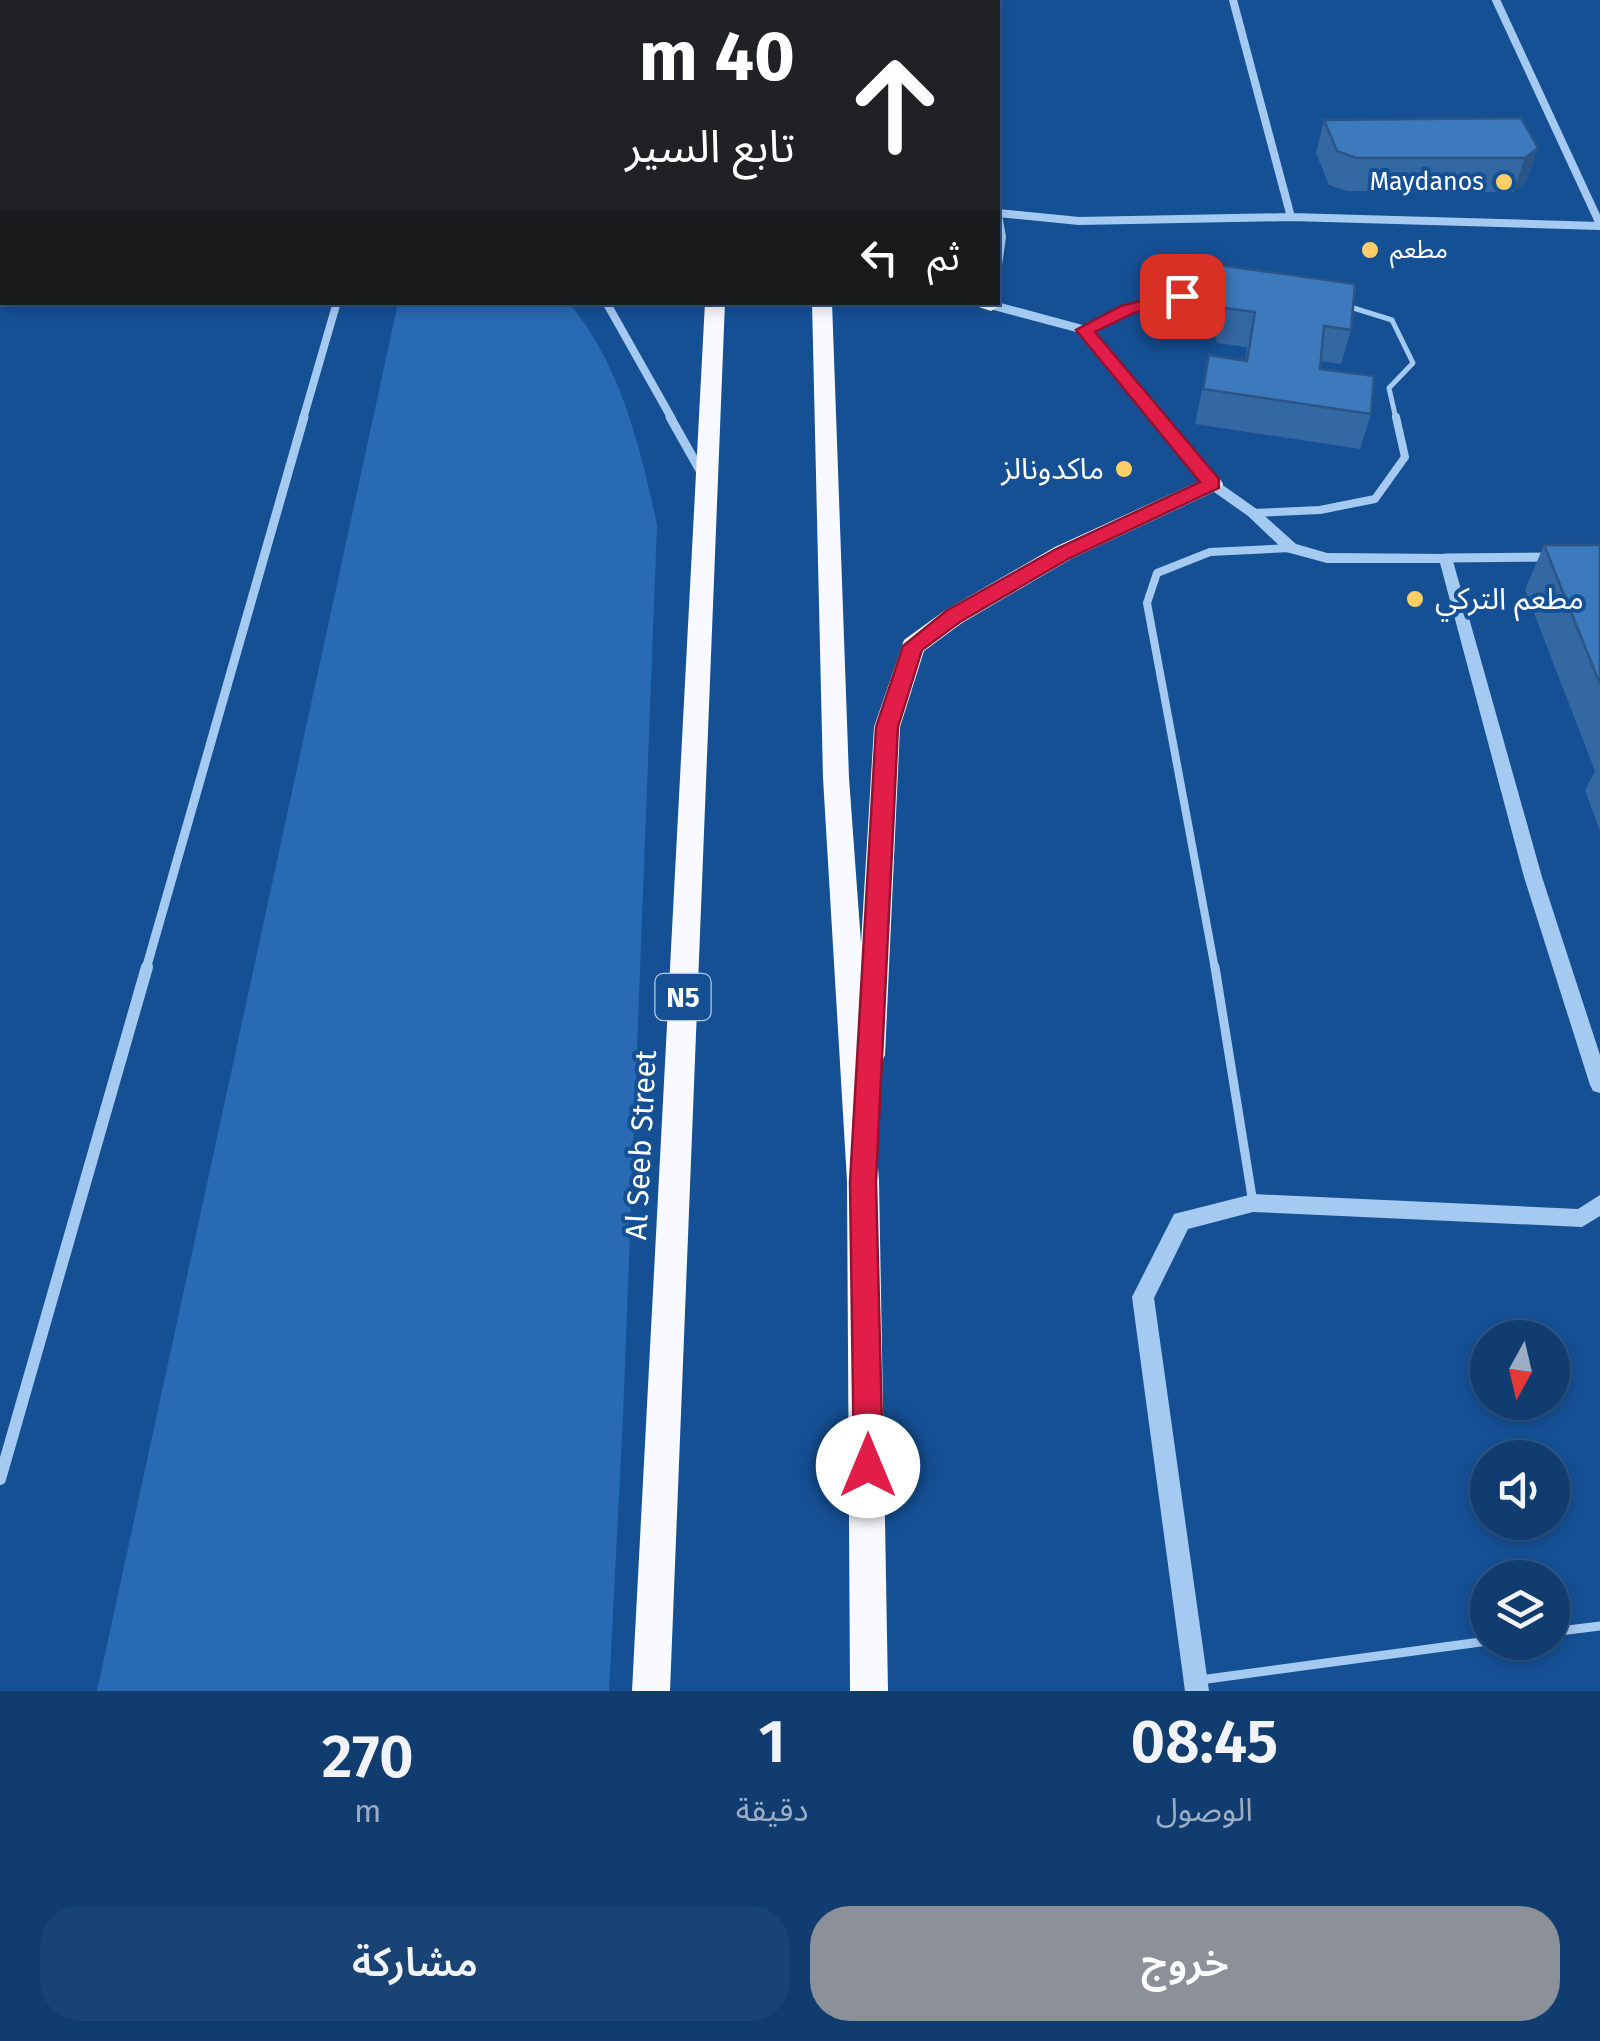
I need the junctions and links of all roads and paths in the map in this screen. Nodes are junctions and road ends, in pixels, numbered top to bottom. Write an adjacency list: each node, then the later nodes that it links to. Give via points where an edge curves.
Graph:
1 (1234, 0): 4 (street)
2 (1496, 0): 5 (street)
3 (1000, 214): 4 (street, via 1079,221)
4 (1292, 217): 5 (street)
5 (1600, 225)
6 (1000, 226): 7 (street)
7 (1000, 251)
8 (1220, 298): 15 (lane, via 1182,296 1128,309)
9 (335, 305): 26 (street)
10 (608, 305): 17 (street)
11 (714, 305): 17 (highway, Al Seeb Street / N5)
12 (822, 305): 23 (highway, via 836,778)
13 (989, 305): 15 (street)
14 (1330, 305): 18 (lane, via 1392,320 1408,351 1413,363 1389,388 1405,457 1374,500)
15 (1085, 330): 16 (street)
16 (1212, 484): 18 (street); 23 (highway, via 1063,553 913,646 887,727)
17 (708, 486): 31 (highway, Al Seeb Street / N5)
18 (1253, 513): 19 (street)
19 (1290, 548): 21 (street, via 1327,558); 24 (lane, via 1210,552 1156,573 1147,604)
20 (1562, 556): 21 (street)
21 (1446, 558): 22 (street, via 1533,876)
22 (1600, 1086)
23 (863, 1182): 32 (highway)
24 (1253, 1203): 25 (street, via 1582,1218); 30 (street, via 1181,1222 1143,1297)
25 (1600, 1204)
26 (0, 1479)
27 (1600, 1626): 28 (lane)
28 (1570, 1630)
29 (1470, 1644): 30 (lane)
30 (1196, 1686)
31 (650, 1691)
32 (869, 1691)

